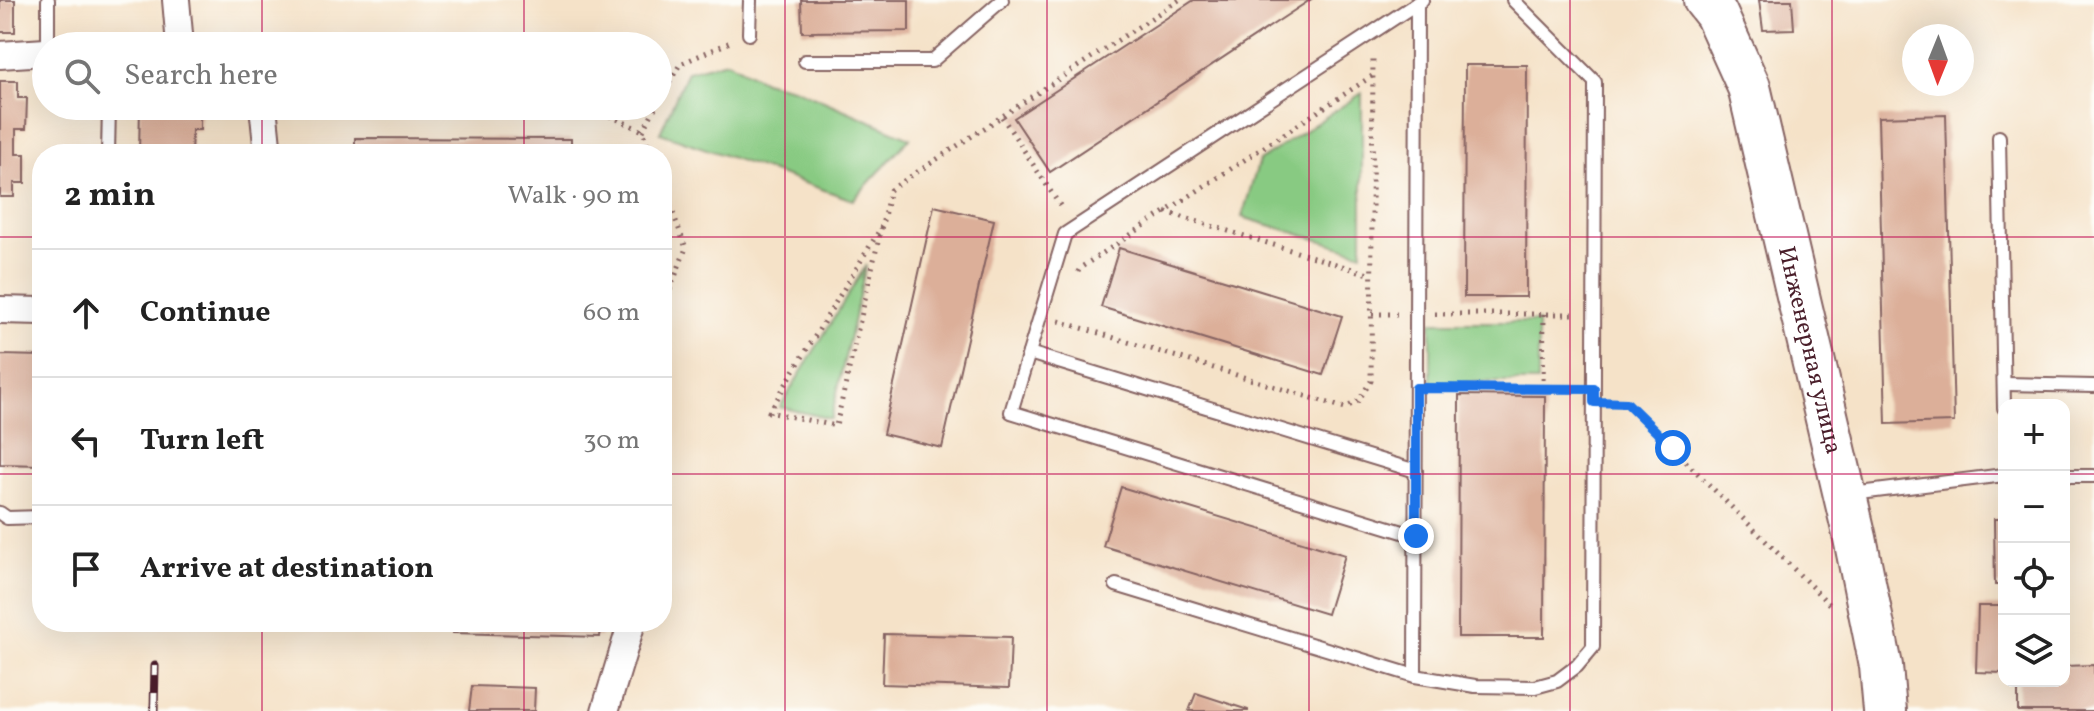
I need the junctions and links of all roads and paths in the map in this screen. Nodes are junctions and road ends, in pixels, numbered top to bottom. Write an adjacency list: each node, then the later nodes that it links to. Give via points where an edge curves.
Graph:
1 (48, 0): 9 (lane)
2 (176, 0): 10 (street)
3 (750, 0): 12 (lane)
4 (1002, 0): 15 (lane, via 932,61)
5 (1179, 0): 18 (path)
6 (1513, 0): 40 (lane, via 1595,82)
7 (1705, 0): 53 (main road, Инженерная улица, via 1749,87)
8 (1420, 1): 11 (lane); 38 (lane)
9 (48, 32)
10 (175, 32)
11 (1373, 32): 16 (path); 31 (lane)
12 (749, 34): 17 (path, via 680,64)
13 (32, 53): 14 (street)
14 (0, 55)
15 (805, 61)
16 (1373, 76): 29 (path); 33 (path)
17 (672, 78)
18 (1002, 117): 30 (path, via 890,190); 31 (path)
19 (109, 120): 25 (lane)
20 (264, 120): 26 (street)
21 (619, 120): 23 (path)
22 (649, 120): 23 (path)
23 (643, 131): 27 (path)
24 (1999, 137): 43 (lane)
25 (108, 144)
26 (267, 144)
27 (648, 144)
28 (672, 210): 34 (path, via 686,248)
29 (1165, 212): 32 (path); 33 (path)
30 (882, 226): 30 (path, via 836,426 769,412 793,372)
31 (1075, 228): 41 (lane, via 1065,234)
32 (1080, 268)
33 (1372, 275): 37 (path)
34 (672, 285)
35 (0, 310): 36 (street)
36 (32, 311)
37 (1372, 314): 38 (path); 41 (path, via 1371,381 1358,401 1345,408)
38 (1416, 314): 39 (path); 45 (lane)
39 (1544, 314): 40 (path); 46 (path)
40 (1594, 314): 47 (lane)
41 (1040, 315): 42 (lane)
42 (1029, 353): 49 (lane); 56 (lane, via 1011,412)
43 (2004, 384): 44 (lane); 48 (lane)
44 (2094, 386)
45 (1416, 388): 46 (path); 49 (lane)
46 (1543, 388): 47 (path)
47 (1594, 396): 58 (path, via 1627,403); 60 (lane, via 1593,647 1557,681 1535,687 1475,686)
48 (2004, 399)
49 (1416, 471): 56 (lane)
50 (1998, 476): 53 (lane)
51 (2070, 476): 52 (lane)
52 (2094, 476)
53 (1845, 496): 62 (main road, Инженерная улица, via 1881,666)
54 (0, 513): 55 (lane, via 7,518)
55 (32, 517)
56 (1416, 536): 60 (lane)
57 (1116, 585): 60 (lane)
58 (1833, 608)
59 (629, 632): 61 (street)
60 (1415, 676)
61 (605, 711)
62 (1885, 711)

